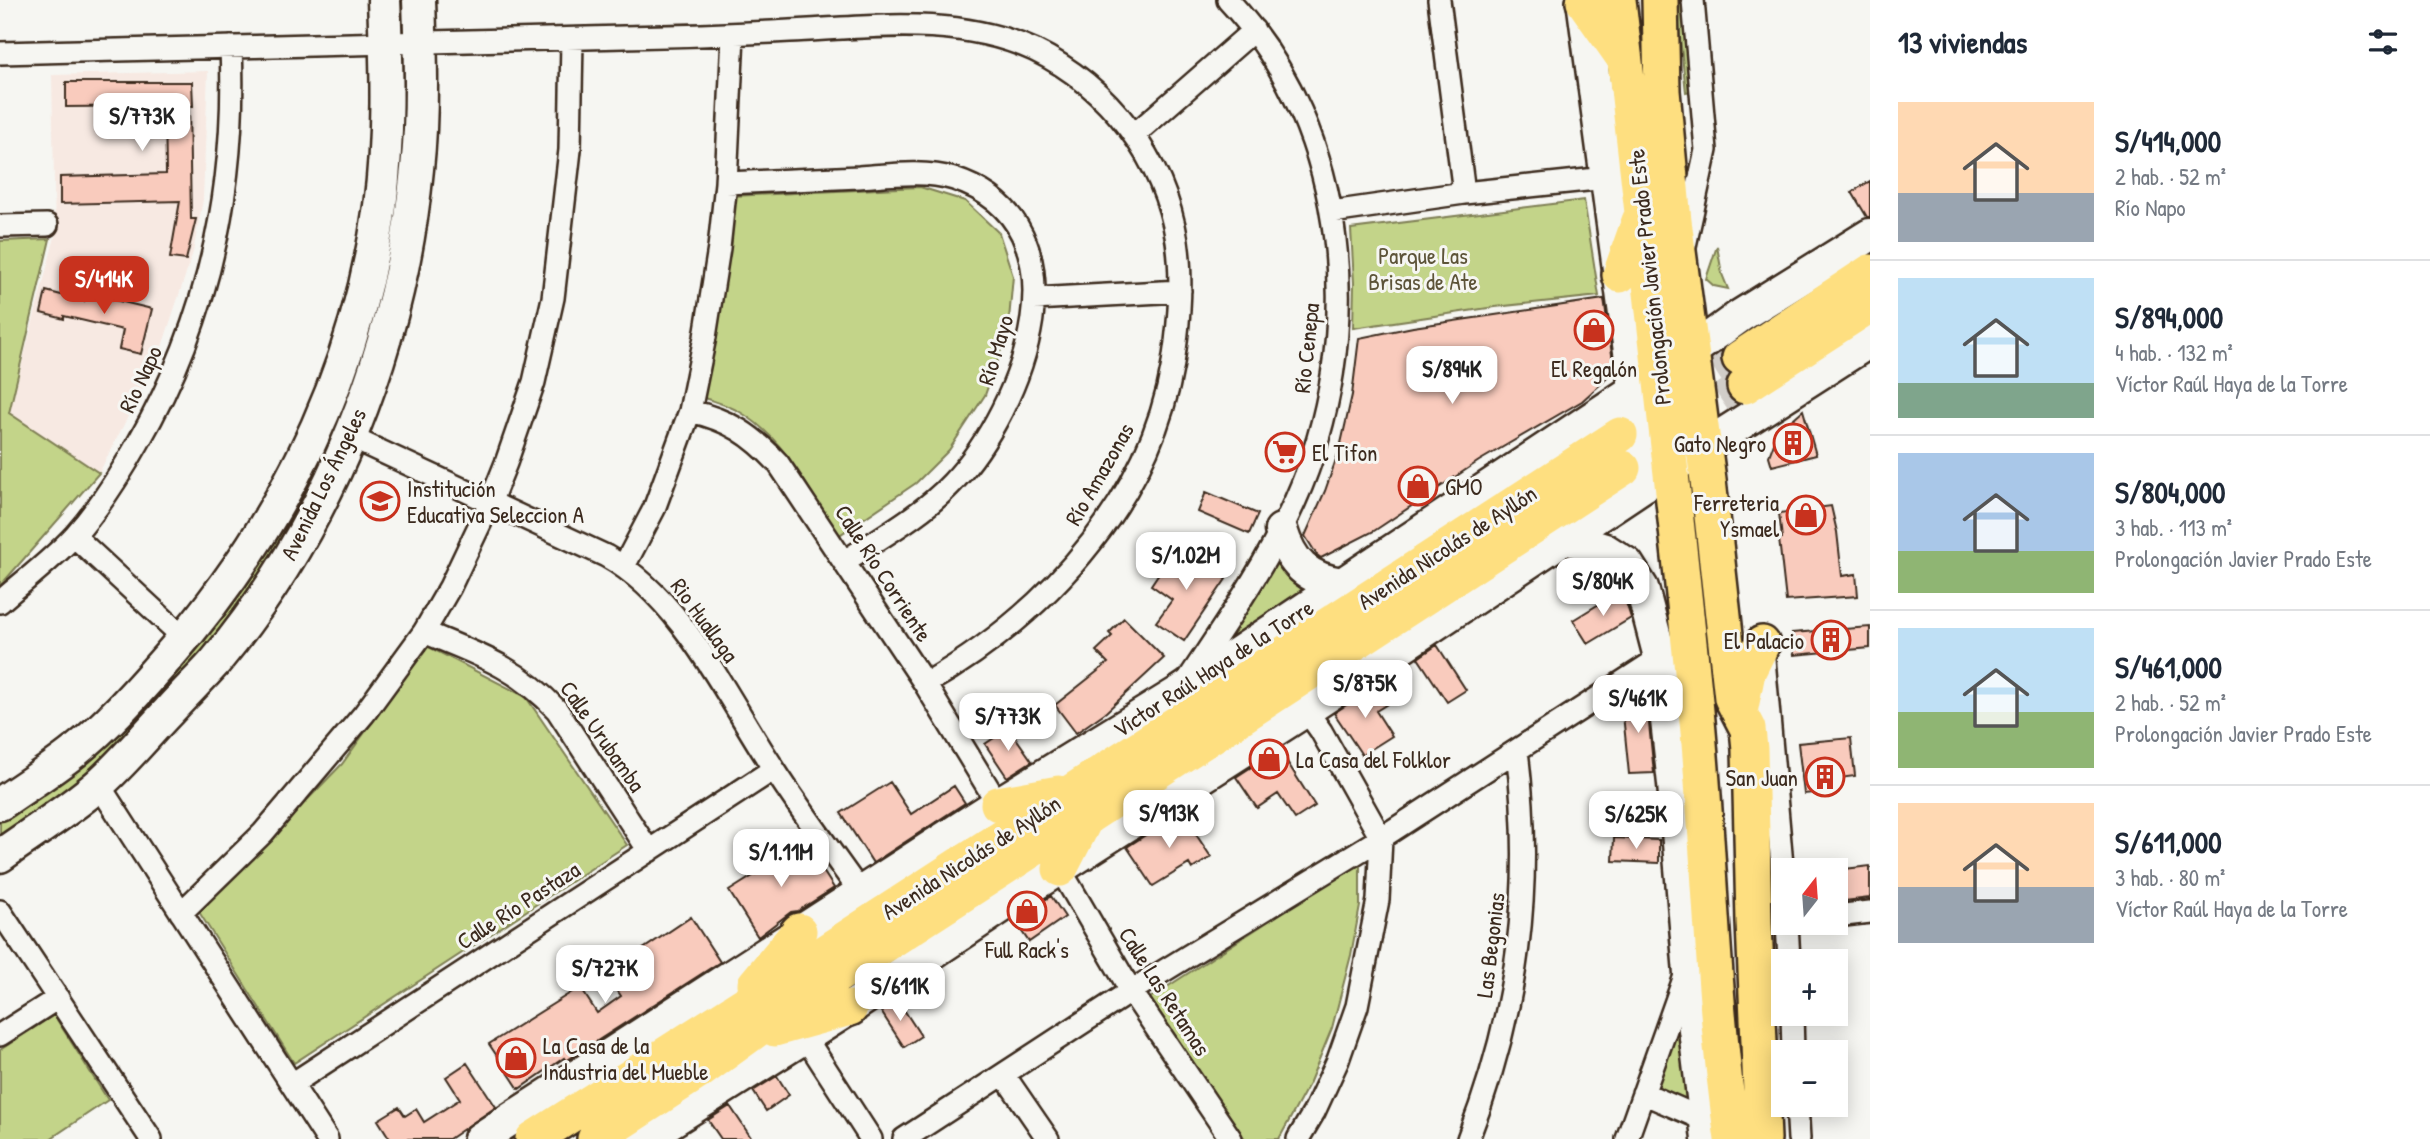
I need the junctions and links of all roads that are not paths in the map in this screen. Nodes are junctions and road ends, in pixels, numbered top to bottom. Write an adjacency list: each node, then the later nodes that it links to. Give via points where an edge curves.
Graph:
1 (384, 0): 13 (street, Avenida Los Ángeles)
2 (419, 0): 12 (street, Avenida Los Ángeles)
3 (1439, 0): 20 (street)
4 (1618, 0): 16 (main road, Prolongación Javier Prado Este)
5 (1660, 0): 26 (main road, Prolongación Javier Prado Este, via 1662,91)
6 (1693, 0): 26 (street, Prolongación Javier Prado Este, via 1706,150)
7 (1235, 1): 9 (street, Río Cenepa)
8 (1583, 1): 16 (main road); 18 (street, Prolongación Javier Prado Este)
9 (1254, 30): 17 (street); 22 (street, Río Cenepa, via 1304,116)
10 (733, 34): 11 (street, Río Amazonas); 17 (street, Río Amazonas, via 944,26 992,35 1037,52 1077,77); 19 (street)
11 (572, 39): 12 (street, Río Amazonas); 39 (street, via 570,150 553,298 534,382)
12 (420, 42): 13 (street, Río Amazonas); 36 (street, Avenida Los Ángeles, via 418,167 405,256 382,348)
13 (386, 43): 14 (street, Río Amazonas); 50 (street, Avenida Los Ángeles, via 380,205 345,359 320,424 272,514)
14 (231, 47): 15 (street, Río Amazonas); 41 (street, Río Napo, via 228,173 201,300 149,424)
15 (0, 53)
16 (1625, 59): 21 (main road, Prolongación Javier Prado Este)
17 (1134, 135): 29 (street, Río Amazonas, via 1157,176 1173,221)
18 (1606, 178): 20 (street); 28 (street, Prolongación Javier Prado Este)
19 (726, 183): 30 (street, Río Mayo, via 920,174 968,184 996,202 1017,228 1030,255); 35 (street)
20 (1464, 193): 22 (street)
21 (1642, 211): 28 (main road); 34 (main road, Prolongación Javier Prado Este)
22 (1332, 212): 40 (street, Río Cenepa, via 1338,310 1334,359 1313,453)
23 (47, 225): 24 (street)
24 (0, 226)
25 (1870, 235): 33 (street, Víctor Raúl Haya de la Torre)
26 (1680, 268): 33 (main road, Prolongación Javier Prado Este)
27 (1870, 272): 31 (main road, via 1742,372)
28 (1620, 275): 34 (street, Prolongación Javier Prado Este)
29 (1180, 291): 30 (street); 53 (street, Río Amazonas, via 1175,352 1152,439 1109,518 1036,604 983,648)
30 (1034, 299): 43 (street, Río Mayo, via 1032,328 1020,371 982,446 953,483 915,515)
31 (1870, 306)
32 (1870, 341): 37 (street)
33 (1690, 352): 34 (street, Víctor Raúl Haya de la Torre); 37 (main road, Prolongación Javier Prado Este)
34 (1648, 380): 38 (main road, Prolongación Javier Prado Este); 45 (street, Víctor Raúl Haya de la Torre)
35 (690, 411): 43 (street, Calle Río Corriente, via 737,427 761,444); 44 (street, via 654,509)
36 (350, 437): 39 (street, Rio Huallaga); 60 (street, Avenida Los Ángeles, via 292,551 242,627)
37 (1704, 448): 38 (street); 46 (main road, Prolongación Javier Prado Este)
38 (1639, 464): 42 (street); 48 (main road, Prolongación Javier Prado Este); 63 (main road, Avenida Nicolás de Ayllón)
39 (489, 503): 44 (street, Rio Huallaga); 49 (street)
40 (1281, 530): 45 (street, via 1286,547 1309,574); 54 (street, Río Cenepa)
41 (74, 536): 47 (street, Río Napo); 50 (street)
42 (1566, 538): 52 (street, Prolongación Javier Prado Este, via 1605,550 1627,564); 56 (street)
43 (845, 561): 53 (street, Calle Río Corriente)
44 (624, 566): 59 (street, Rio Huallaga, via 676,618)
45 (1342, 584): 54 (street, Víctor Raúl Haya de la Torre)
46 (1720, 598): 48 (main road); 55 (main road, Prolongación Javier Prado Este)
47 (0, 602)
48 (1685, 604): 52 (main road, Prolongación Javier Prado Este)
49 (424, 632): 65 (street, Calle Urubamba, via 491,660 538,689); 73 (street, via 364,714 263,833)
50 (184, 638): 61 (street, Avenida Los Ángeles, via 74,752)
51 (1762, 644): 55 (main road); 69 (street, Prolongación Javier Prado Este)
52 (1674, 649): 57 (main road, Prolongación Javier Prado Este); 58 (street); 76 (street, Prolongación Javier Prado Este, via 1674,784)
53 (925, 684): 62 (street, Calle Río Corriente)
54 (1180, 692): 62 (street, Víctor Raúl Haya de la Torre)
55 (1736, 704): 57 (main road, via 1710,705); 69 (main road, Prolongación Javier Prado Este, via 1748,729)
56 (1306, 710): 64 (street); 67 (street)
57 (1696, 720): 68 (main road, Prolongación Javier Prado Este)
58 (1517, 751): 64 (street); 101 (street, Las Begonias, via 1525,860 1520,939 1503,1033)
59 (774, 769): 65 (street, Calle Río Pastaza); 70 (street, Rio Huallaga)
60 (99, 785): 66 (street, Avenida Los Ángeles); 73 (street)
61 (0, 804)
62 (998, 804): 63 (main road); 70 (street, Víctor Raúl Haya de la Torre)
63 (1079, 804): 67 (main road); 81 (main road, Avenida Nicolás de Ayllón, via 1038,846 810,993)
64 (1381, 838): 77 (street); 100 (street, via 1378,900 1357,1006 1338,1060)
65 (649, 850): 85 (street, Calle Río Pastaza)
66 (0, 856)
67 (1060, 869): 77 (street, Calle Las Retamas); 79 (street)
68 (1707, 869): 69 (main road, via 1722,895 1735,901); 80 (main road, Prolongación Javier Prado Este)
69 (1768, 883): 103 (main road, Prolongación Javier Prado Este)
70 (860, 892): 75 (street, Víctor Raúl Haya de la Torre)
71 (0, 911): 78 (street)
72 (1870, 912): 74 (street)
73 (181, 913): 85 (street)
74 (1848, 915)
75 (799, 931): 81 (main road); 92 (street, Víctor Raúl Haya de la Torre)
76 (1688, 965): 80 (street, Prolongación Javier Prado Este); 86 (street)
77 (1131, 991): 84 (street); 99 (street, Calle Las Retamas)
78 (58, 998): 82 (street); 90 (street)
79 (850, 1008): 81 (main road); 83 (street)
80 (1704, 1009): 89 (main road, Prolongación Javier Prado Este)
81 (740, 1024): 93 (main road, Avenida Nicolás de Ayllón); 94 (main road, Avenida Nicolás de Ayllón, via 700,1072)
82 (0, 1035)
83 (805, 1037): 95 (street); 96 (street)
84 (1004, 1075): 97 (street); 98 (street)
85 (292, 1084): 91 (street)
86 (1643, 1093): 89 (street); 102 (street)
87 (1775, 1117): 103 (main road)
88 (1798, 1117): 104 (street)
89 (1715, 1133)
90 (151, 1139)
91 (327, 1139)
92 (480, 1139)
93 (533, 1139)
94 (595, 1139)
95 (643, 1139)
96 (871, 1139)
97 (904, 1139)
98 (1048, 1139)
99 (1231, 1139)
100 (1298, 1139)
101 (1468, 1139)
102 (1627, 1139)
103 (1765, 1139)
104 (1799, 1139)

